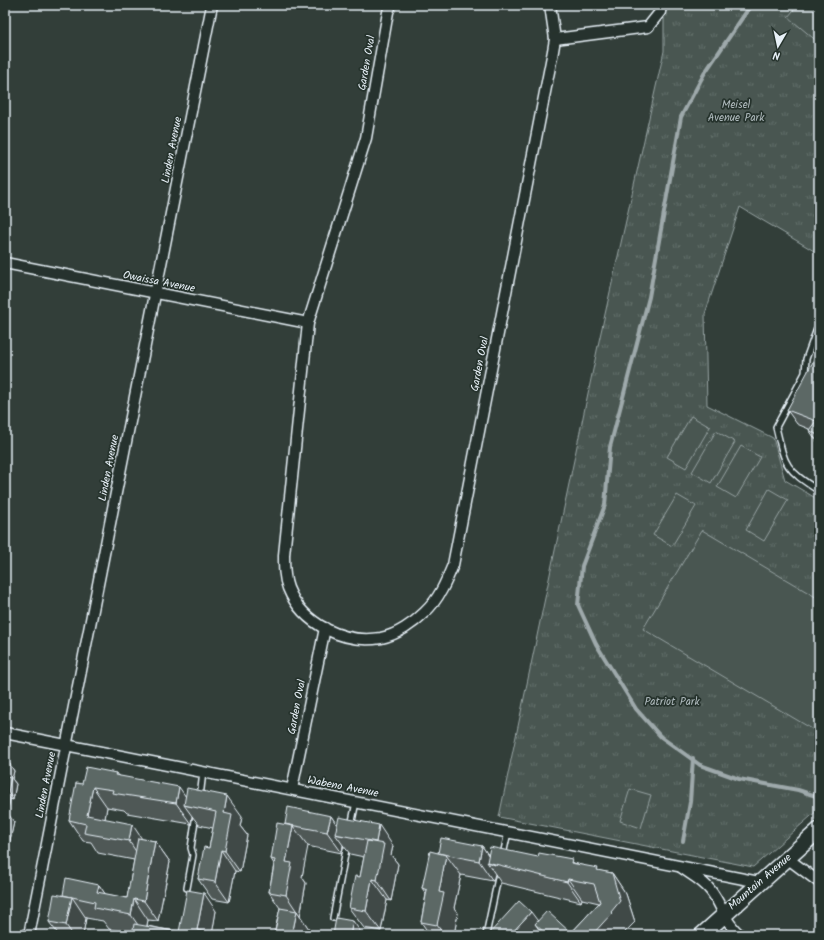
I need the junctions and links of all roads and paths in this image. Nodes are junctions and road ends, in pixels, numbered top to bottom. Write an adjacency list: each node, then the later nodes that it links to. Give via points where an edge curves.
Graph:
1 (212, 5): 7 (street, Linden Avenue)
2 (391, 5): 9 (street, Garden Oval, via 366,138)
3 (550, 5): 5 (street, Garden Oval)
4 (661, 5): 5 (street, via 660,12 648,27)
5 (555, 39): 11 (street, Garden Oval, via 453,565 445,585 433,603 418,619 400,630 383,637 365,639 348,637)
6 (5, 263): 7 (street, Owaissa Avenue)
7 (156, 293): 9 (street, Owaissa Avenue); 13 (street, Linden Avenue)
8 (819, 323): 10 (lane, via 806,359 805,373 776,427 787,465 795,476)
9 (308, 324): 11 (street, Garden Oval, via 284,574 297,604 309,617)
10 (819, 490)
11 (325, 628): 15 (street, Garden Oval)
12 (5, 733): 13 (street, Wabeno Avenue)
13 (66, 745): 14 (street, Wabeno Avenue); 28 (street, Linden Avenue)
14 (203, 772): 15 (street, Wabeno Avenue); 17 (lane)
15 (292, 789): 16 (street, Wabeno Avenue)
16 (356, 802): 20 (street, Wabeno Avenue); 27 (lane)
17 (198, 804)
18 (197, 811): 25 (lane)
19 (819, 830): 21 (street, Mountain Avenue)
20 (508, 832): 22 (street, Wabeno Avenue); 29 (lane)
21 (788, 858): 23 (street, Mountain Avenue); 24 (street)
22 (676, 865): 23 (street, Wabeno Avenue); 26 (street, Wabeno Avenue, via 710,890)
23 (759, 882): 26 (street, Mountain Avenue)
24 (819, 882)
25 (187, 888)
26 (723, 915): 30 (street, Mountain Avenue); 31 (street, Wabeno Avenue)
27 (333, 918)
28 (29, 935)
29 (486, 935)
30 (702, 935)
31 (740, 935)

